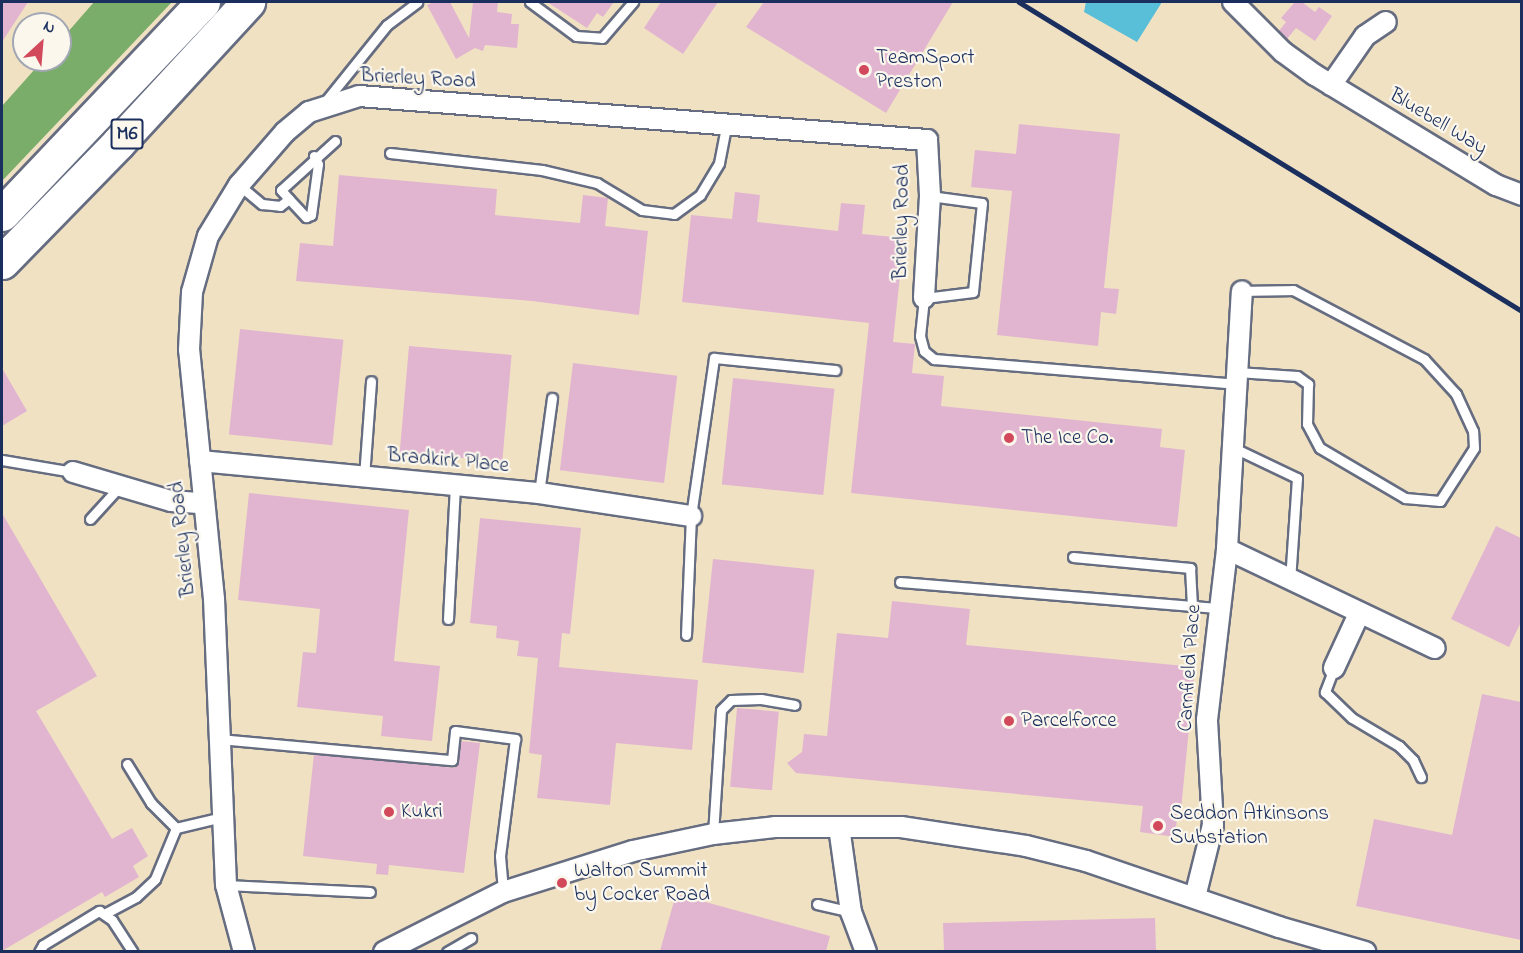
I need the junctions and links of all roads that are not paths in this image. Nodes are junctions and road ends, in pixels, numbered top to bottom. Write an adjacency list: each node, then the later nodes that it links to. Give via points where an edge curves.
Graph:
1 (203, 2): 18 (highway, M6)
2 (248, 2): 19 (highway, M6, via 118,144)
3 (417, 2): 9 (lane, via 387,25)
4 (530, 2): 5 (lane, via 576,36 602,38)
5 (633, 2)
6 (1233, 2): 8 (street, Bluebell Way, via 1284,52)
7 (1386, 22): 8 (street, via 1365,36)
8 (1331, 85): 15 (street, Bluebell Way, via 1496,185)
9 (321, 107): 10 (street, Brierley Road, via 359,96); 14 (street, Brierley Road, via 285,132)
10 (726, 127): 12 (lane, via 718,163 704,187 674,214 642,210 597,183 542,170); 16 (street, Brierley Road, via 927,140)
11 (335, 141): 13 (lane)
12 (390, 153)
13 (314, 156): 17 (lane, via 281,189); 17 (lane, via 318,164 311,215 306,217)
14 (239, 185): 17 (lane, via 268,206 280,206); 28 (street, Brierley Road, via 208,236 192,292 189,350)
15 (1521, 195)
16 (930, 196): 21 (street, Brierley Road); 21 (lane, via 982,203 973,292)
17 (289, 199)
18 (2, 214)
19 (2, 262)
20 (1242, 291): 23 (street, Carnfield Place); 23 (lane, via 1293,290 1424,359 1456,394 1473,431 1474,448 1440,501 1406,498 1320,448 1307,424 1308,384 1297,376)
21 (924, 298): 23 (lane, via 920,336 924,351 934,359)
22 (835, 370): 35 (lane, via 714,358)
23 (1235, 378): 26 (street, Carnfield Place)
24 (371, 381): 30 (lane)
25 (552, 398): 33 (lane)
26 (1232, 447): 37 (street, Carnfield Place); 39 (lane, via 1298,478)
27 (2, 460): 29 (lane)
28 (200, 460): 30 (street, Bradkirk Place); 34 (street, Brierley Road)
29 (73, 472): 32 (street)
30 (364, 477): 31 (street, Bradkirk Place)
31 (455, 485): 33 (street, Bradkirk Place); 44 (lane)
32 (120, 486): 34 (street, via 171,501); 36 (lane)
33 (539, 494): 35 (street, Bradkirk Place)
34 (202, 503): 49 (street, Brierley Road, via 214,599)
35 (691, 516): 45 (lane)
36 (90, 519)
37 (1227, 549): 39 (street); 42 (street, Carnfield Place)
38 (1073, 557): 41 (lane, via 1190,568)
39 (1290, 580): 43 (street)
40 (900, 582): 41 (lane)
41 (1192, 606): 42 (lane)
42 (1217, 608): 59 (street, Carnfield Place, via 1207,720 1213,825)
43 (1359, 614): 46 (street); 47 (street)
44 (448, 619)
45 (686, 635)
46 (1435, 648)
47 (1335, 668): 51 (lane, via 1325,692 1352,718 1399,746 1413,760)
48 (794, 705): 55 (lane, via 731,700 721,710)
49 (219, 740): 52 (street, Brierley Road); 58 (lane, via 452,760 455,731 515,739 500,856)
50 (127, 764): 54 (lane, via 151,803)
51 (1421, 777)
52 (222, 817): 54 (lane); 56 (street, Brierley Road)
53 (839, 827): 55 (street, via 775,827); 59 (street, via 901,827 1026,846); 61 (street)
54 (176, 828): 62 (lane, via 155,879 135,897)
55 (713, 834): 58 (street, via 633,851)
56 (226, 885): 57 (lane); 66 (street, Brierley Road)
57 (370, 892)
58 (503, 892): 67 (street)
59 (1195, 897): 70 (street)
60 (817, 903): 61 (lane)
61 (851, 912): 69 (street)
62 (106, 913): 64 (lane, via 95,912); 65 (lane)
63 (471, 938): 68 (lane)
64 (39, 951)
65 (133, 951)
66 (244, 951)
67 (384, 951)
68 (447, 951)
69 (866, 951)
70 (1365, 951)

